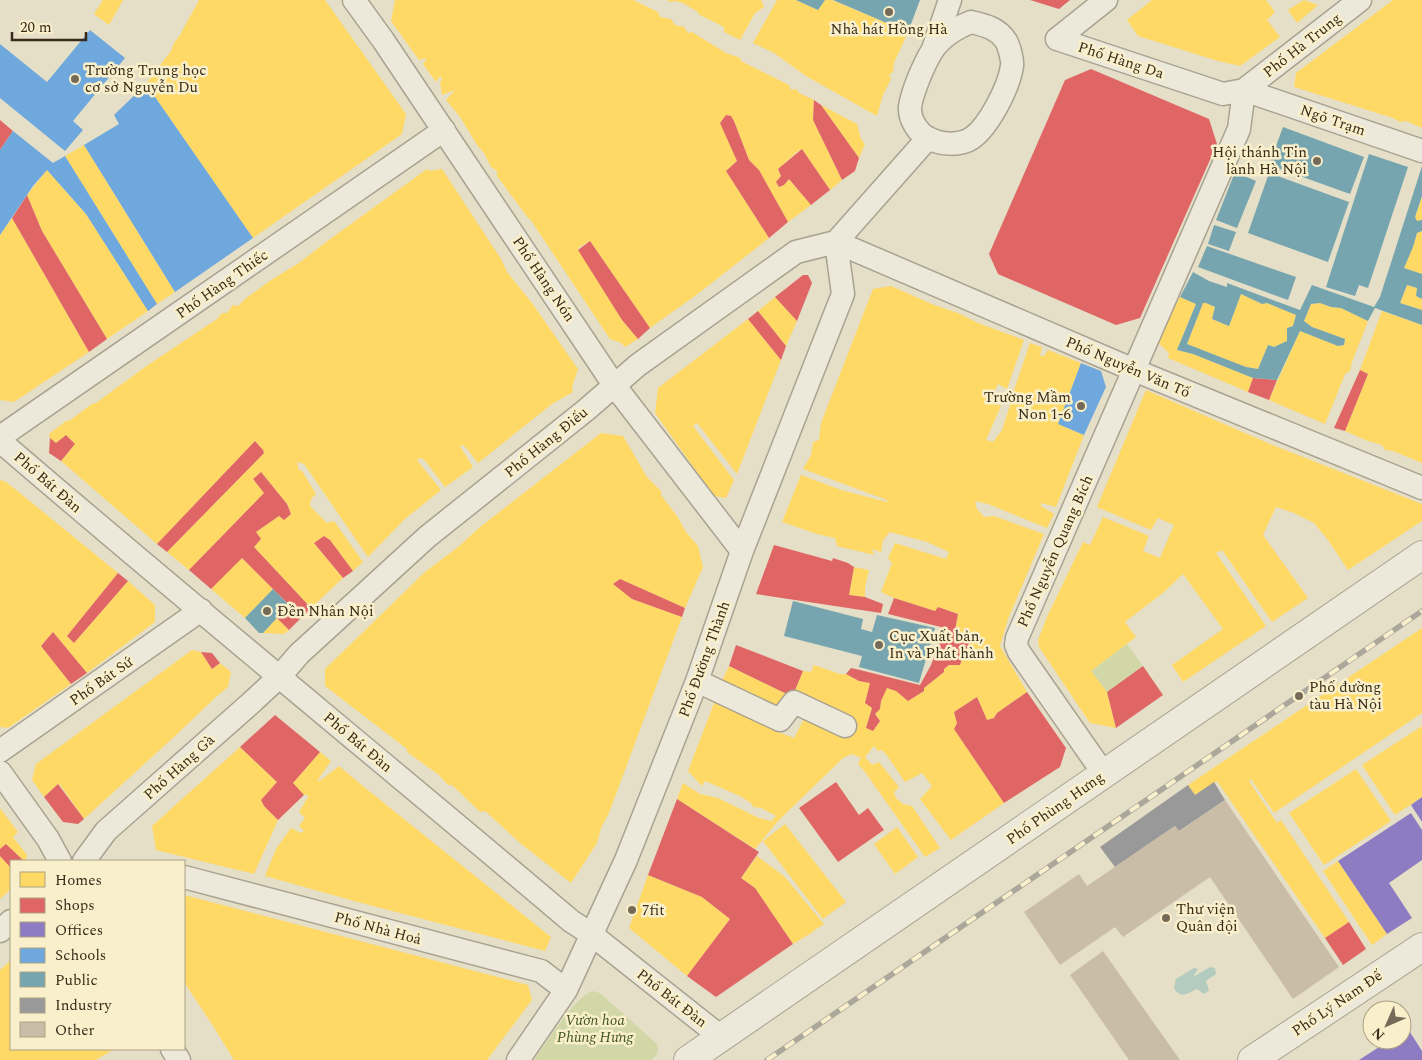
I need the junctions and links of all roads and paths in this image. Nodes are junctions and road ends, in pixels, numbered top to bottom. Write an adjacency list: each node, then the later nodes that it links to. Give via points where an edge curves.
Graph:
1 (950, 0): 5 (street)
2 (1106, 0): 6 (street, Phố Hàng Da, via 1057,38 1223,94)
3 (1360, 0): 6 (street, Phố Hà Trung)
4 (363, 4): 7 (street, Phố Hàng Nón)
5 (932, 50): 8 (street, via 910,108 914,126); 8 (street, via 955,28 971,22 990,26 1007,41 1012,65 1002,94 985,125 972,138 956,145)
6 (1244, 90): 9 (street, Ngõ Trạm); 11 (street, Phố Nguyễn Quang Bích, via 1239,129)
7 (444, 130): 12 (street, Phố Hàng Nón); 13 (street, Phố Hàng Thiếc)
8 (928, 138): 10 (street)
9 (1422, 151)
10 (836, 242): 11 (street, Phố Nguyễn Văn Tố); 12 (street, Phố Hàng Điếu, via 796,252); 15 (street, Phố Đường Thành, via 843,294)
11 (1134, 370): 14 (street, Phố Nguyễn Văn Tố); 23 (street, Phố Nguyễn Quang Bích, via 1016,638 1019,652)
12 (614, 385): 15 (street, Phố Hàng Nón); 18 (street, Phố Hàng Điếu, via 427,537 299,654)
13 (0, 439): 17 (street, Phố Bát Đàn, via 116,541)
14 (1422, 488)
15 (742, 551): 19 (street, Phố Đường Thành)
16 (1422, 555): 23 (street, Phố Phùng Hưng)
17 (201, 610): 18 (street, Phố Bát Đàn); 21 (street, Phố Bát Sứ)
18 (280, 676): 25 (street, Phố Hàng Gà, via 106,832); 29 (street, Phố Bát Đàn, via 571,921)
19 (697, 681): 20 (street, via 780,720 794,702); 29 (street, Phố Đường Thành, via 626,860)
20 (845, 726)
21 (0, 751)
22 (0, 772): 24 (street)
23 (1104, 774): 32 (street, Phố Phùng Hưng)
24 (59, 860)
25 (85, 860)
26 (185, 877): 31 (street, Phố Nhà Hoả, via 541,971)
27 (10, 921): 28 (street)
28 (0, 931)
29 (591, 934): 31 (street, Phố Đường Thành); 32 (street, Phố Bát Đàn)
30 (1422, 947): 35 (street, Phố Lý Nam Đế)
31 (566, 990): 33 (street, Phố Đường Thành)
32 (721, 1037): 34 (street, Phố Phùng Hưng)
33 (518, 1060)
34 (688, 1060)
35 (1252, 1060)

